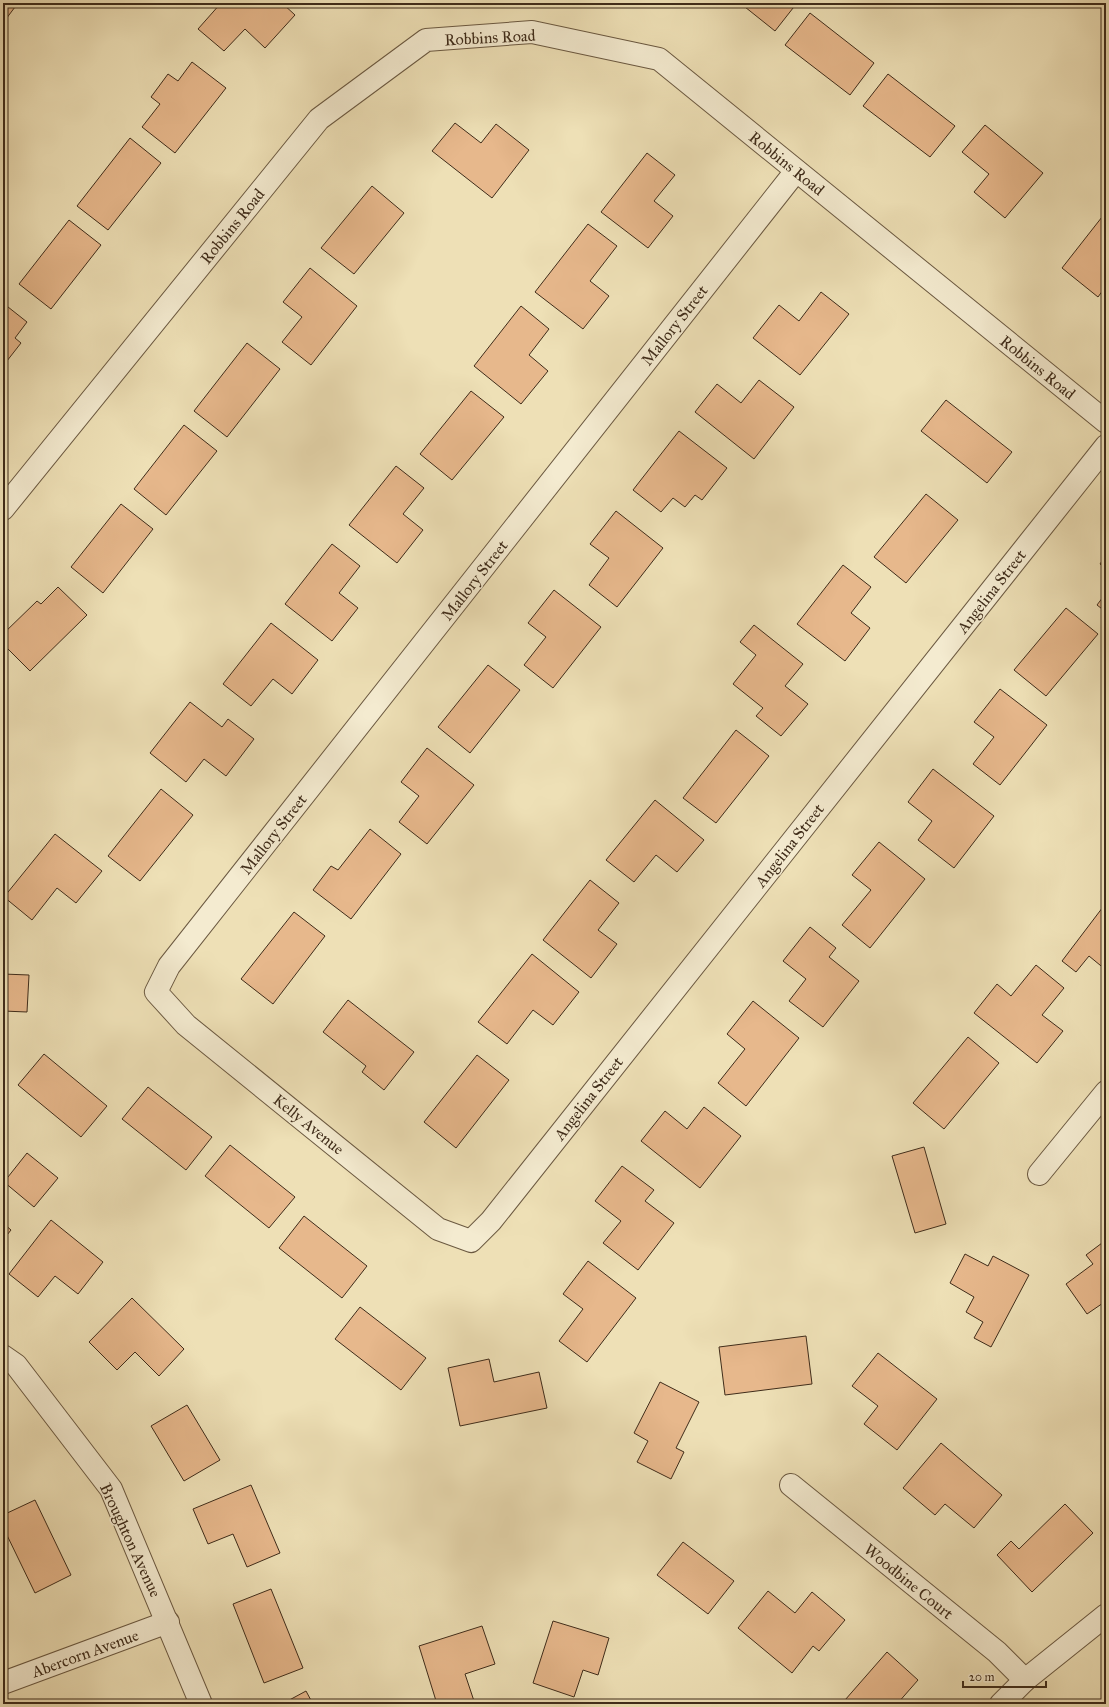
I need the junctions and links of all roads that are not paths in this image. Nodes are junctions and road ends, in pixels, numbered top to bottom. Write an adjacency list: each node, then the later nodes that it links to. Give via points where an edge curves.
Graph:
1 (796, 171): 2 (street, Robbins Road); 4 (street, Robbins Road, via 659,59 532,32 426,40 319,119); 5 (street, Mallory Street, via 169,966)
2 (1106, 422)
3 (1106, 446): 8 (street, Angelina Street, via 501,1208)
4 (3, 509)
5 (156, 992): 8 (street, Kelly Avenue, via 186,1025 438,1229)
6 (1106, 1092): 7 (street)
7 (1039, 1174)
8 (471, 1241)
9 (3, 1356): 12 (street, Broughton Avenue, via 16,1365 111,1489)
10 (791, 1486): 13 (street, Woodbine Court, via 991,1648)
11 (1106, 1615): 13 (street)
12 (168, 1622): 14 (street, Abercorn Avenue); 15 (street, Broughton Avenue)
13 (1025, 1680): 16 (street)
14 (3, 1683)
15 (201, 1704)
16 (1001, 1704)

